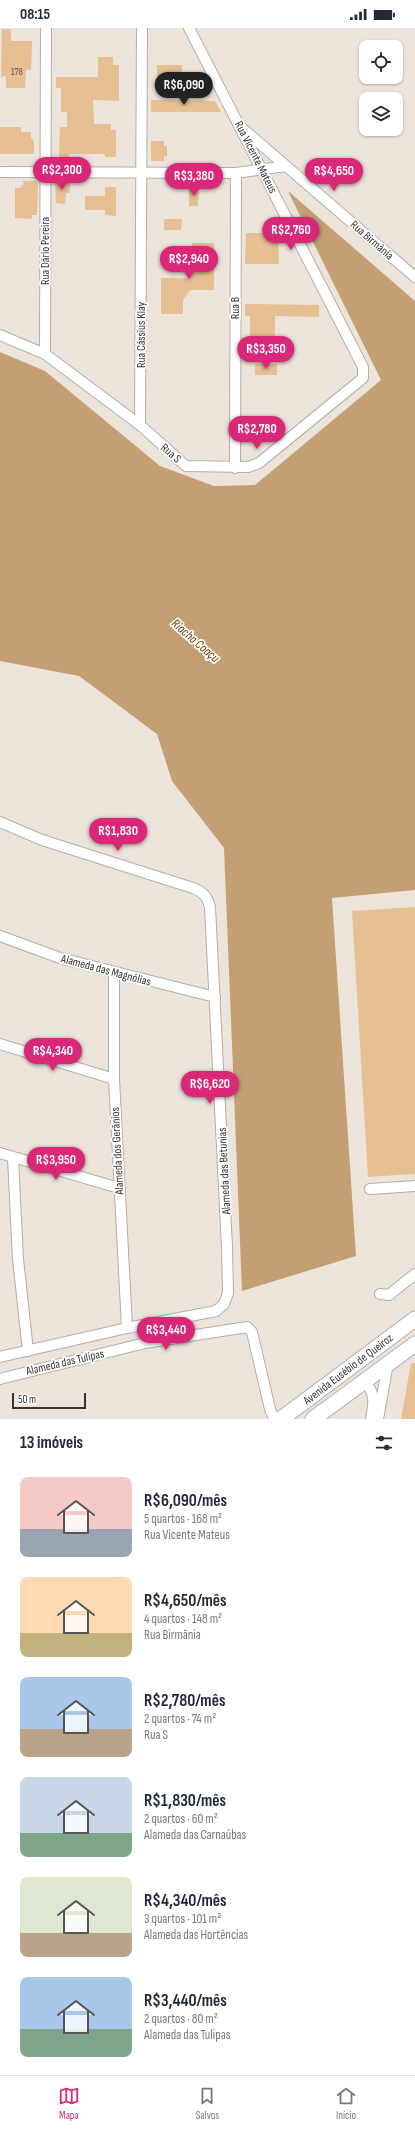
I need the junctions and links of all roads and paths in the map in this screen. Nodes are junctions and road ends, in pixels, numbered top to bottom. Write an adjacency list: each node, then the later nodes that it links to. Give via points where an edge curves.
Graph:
1 (46, 28): 8 (street, Rua Dário Pereira)
2 (142, 28): 9 (street, Rua Cássius Klay)
3 (189, 28): 4 (street, Rua Vicente Mateus)
4 (238, 124): 5 (street, Rua Birmânia); 6 (street, Rua Vicente Mateus)
5 (286, 166): 6 (street); 11 (street, Rua Birmânia)
6 (262, 169): 10 (street); 14 (street, Rua Vicente Mateus)
7 (0, 172): 8 (street)
8 (46, 172): 9 (street); 13 (street, Rua Dário Pereira)
9 (141, 173): 10 (street); 15 (street, Rua Cássius Klay)
10 (236, 173): 16 (street, Rua B)
11 (415, 277)
12 (0, 335): 13 (street, Rua S)
13 (45, 354): 15 (street, Rua S)
14 (364, 372): 16 (street, Rua S, via 360,382 259,462 248,467)
15 (140, 425): 16 (street, Rua S, via 186,466)
16 (235, 468)
17 (0, 822): 20 (street, Alameda das Betunias, via 42,840 201,891 210,907)
18 (0, 936): 19 (street, Alameda das Magnólias, via 60,958)
19 (114, 973): 20 (street, Alameda das Magnólias); 22 (street, Alameda dos Gerânios)
20 (215, 998): 31 (street, Alameda das Betunias, via 228,1293 224,1304 216,1310)
21 (0, 1044): 22 (street)
22 (114, 1079): 26 (street, Alameda dos Gerânios)
23 (0, 1153): 24 (street)
24 (13, 1158): 26 (street); 33 (street, via 18,1259)
25 (415, 1186): 27 (street)
26 (119, 1188): 31 (street, Alameda dos Gerânios)
27 (370, 1189)
28 (415, 1274): 29 (street, via 389,1295)
29 (380, 1294)
30 (415, 1319): 39 (highway, Avenida Eusébio de Queiroz)
31 (127, 1328): 33 (street)
32 (415, 1344): 35 (highway, Avenida Eusébio de Queiroz)
33 (28, 1351): 34 (street)
34 (0, 1357)
35 (388, 1363): 37 (highway, Avenida Eusébio de Queiroz); 42 (street)
36 (0, 1379): 38 (street, Alameda das Tulipas, via 145,1344 247,1327 252,1332)
37 (362, 1383): 40 (highway, Avenida Eusébio de Queiroz); 41 (street, via 368,1386 373,1394)
38 (274, 1419)
39 (281, 1419)
40 (313, 1419)
41 (371, 1419)
42 (378, 1419)

